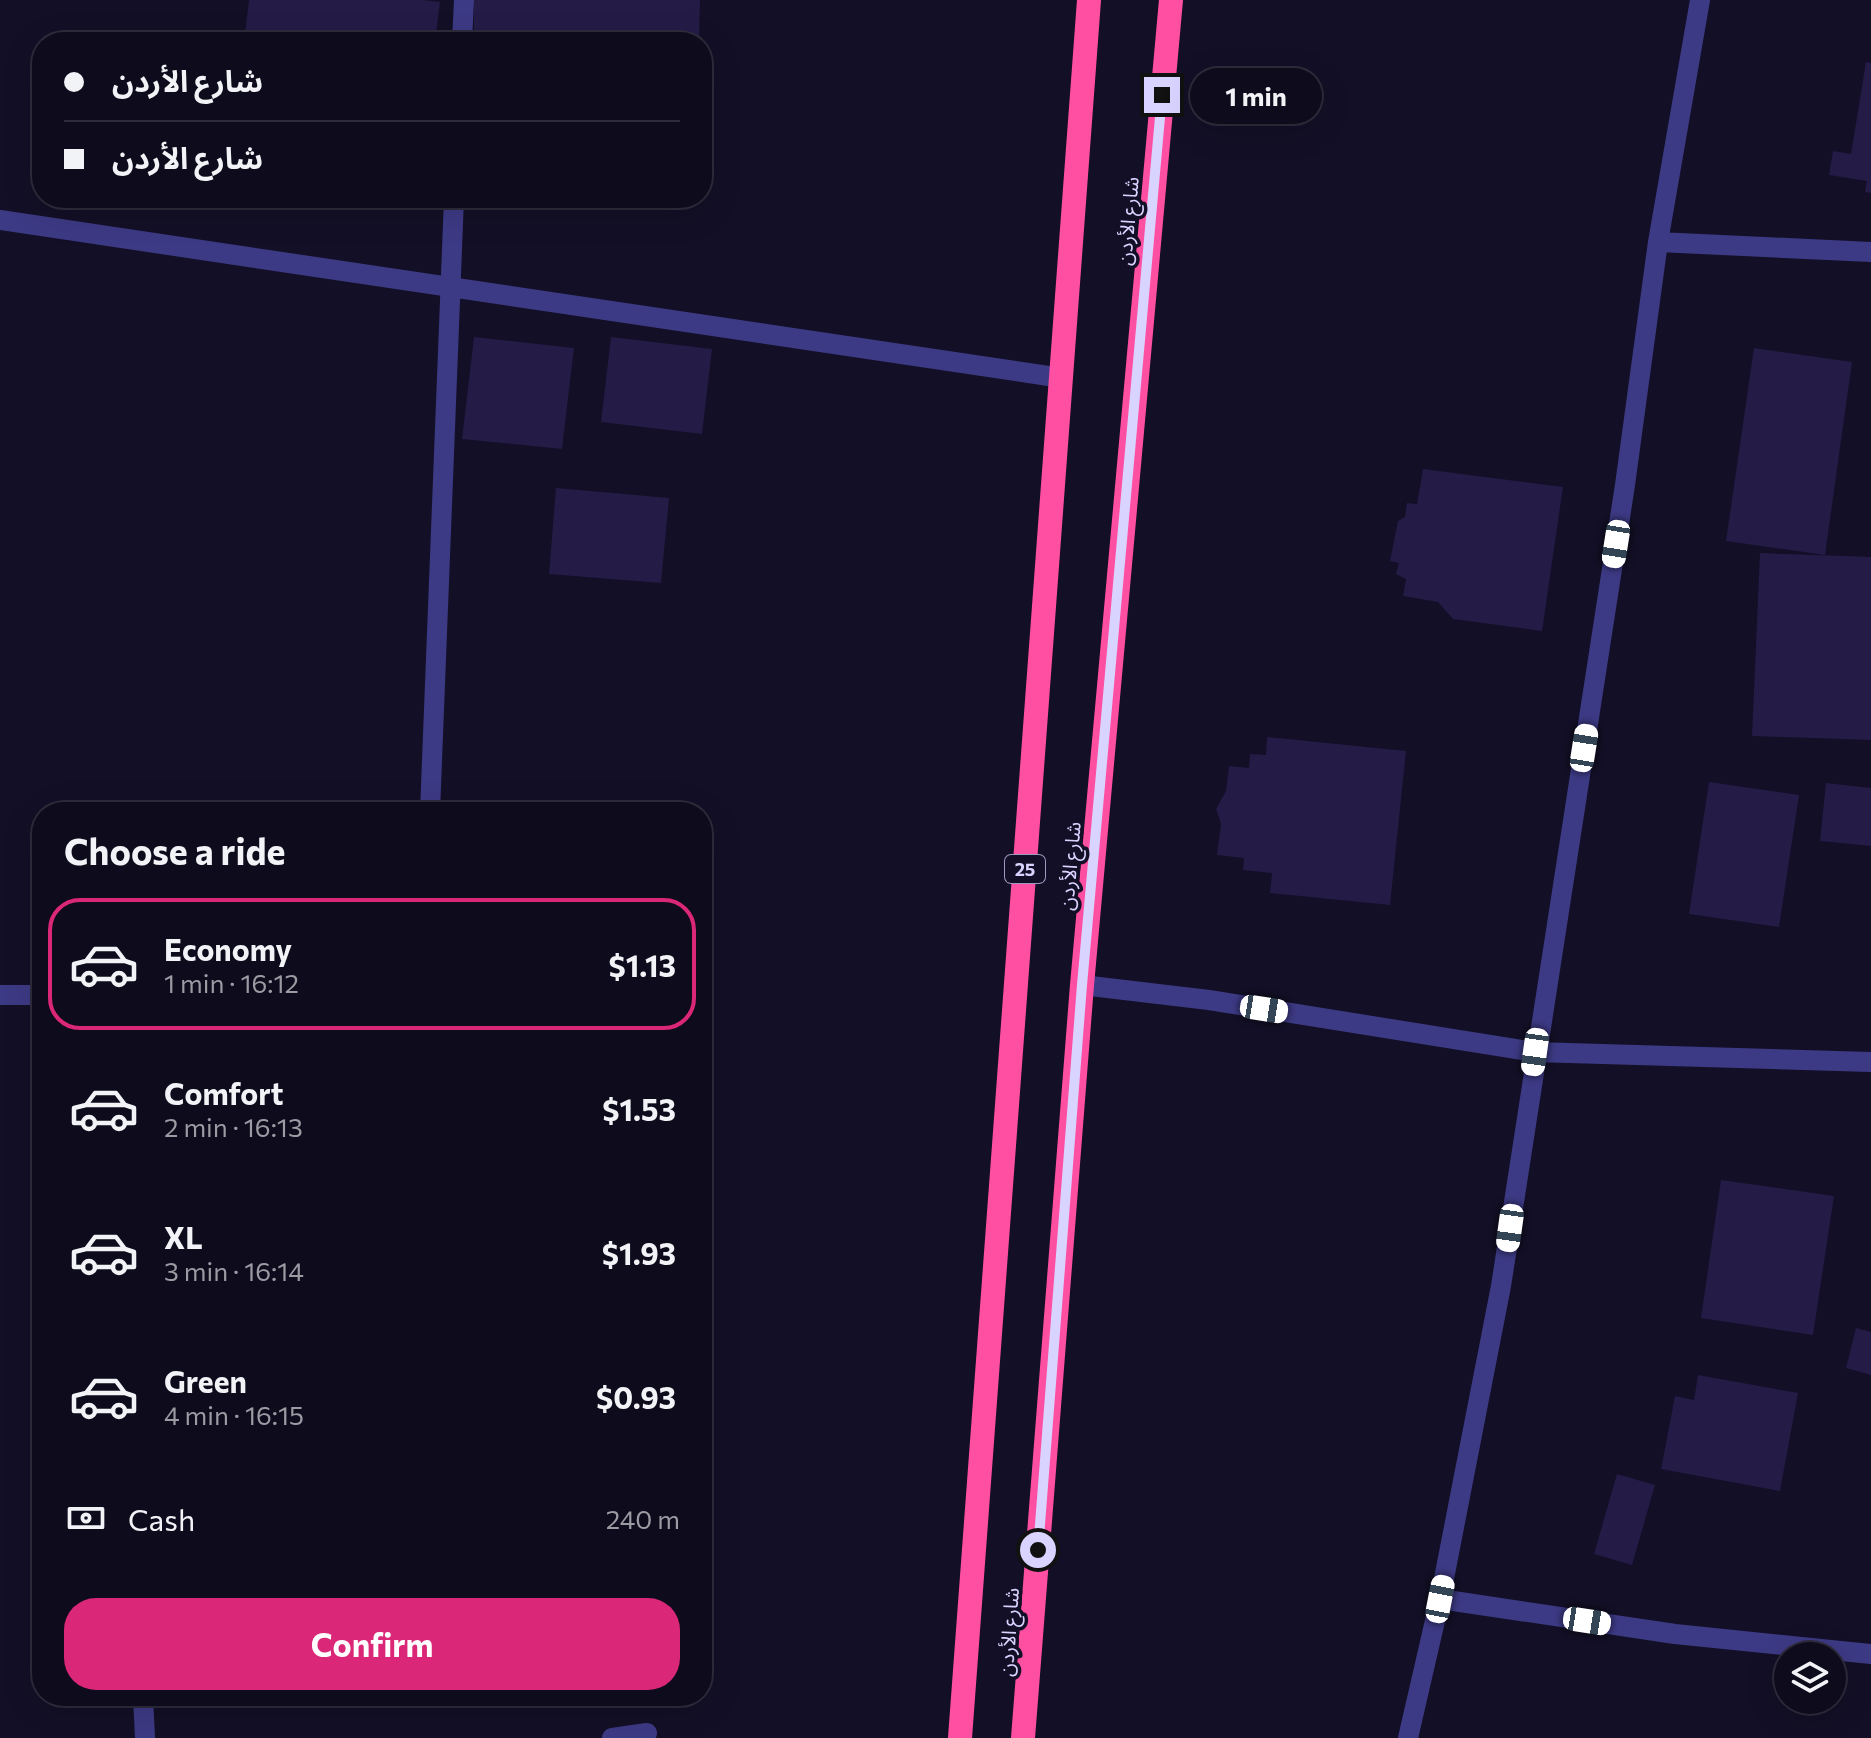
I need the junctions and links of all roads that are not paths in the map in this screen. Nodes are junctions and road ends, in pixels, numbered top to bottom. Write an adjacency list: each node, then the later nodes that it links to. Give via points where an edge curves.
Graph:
1 (464, 0): 5 (street)
2 (1089, 0): 11 (highway, شارع الأردن / 25)
3 (1171, 0): 13 (highway, شارع الأردن)
4 (1700, 0): 8 (street)
5 (462, 32)
6 (454, 208): 10 (street)
7 (0, 220): 10 (street)
8 (1658, 242): 9 (street); 16 (street)
9 (1871, 252)
10 (450, 289): 11 (street); 12 (street)
11 (1062, 378): 24 (highway, شارع الأردن / 25)
12 (430, 802)
13 (1082, 985): 16 (street); 25 (highway, شارع الأردن)
14 (0, 995): 15 (street)
15 (32, 995)
16 (1535, 1052): 17 (street); 18 (street, via 1501,1286)
17 (1871, 1062)
18 (1440, 1599): 19 (street, via 1675,1634); 26 (street)
19 (1871, 1654)
20 (143, 1706): 22 (street)
21 (647, 1733): 23 (street)
22 (145, 1738)
23 (612, 1738)
24 (960, 1738)
25 (1023, 1738)
26 (1408, 1738)

